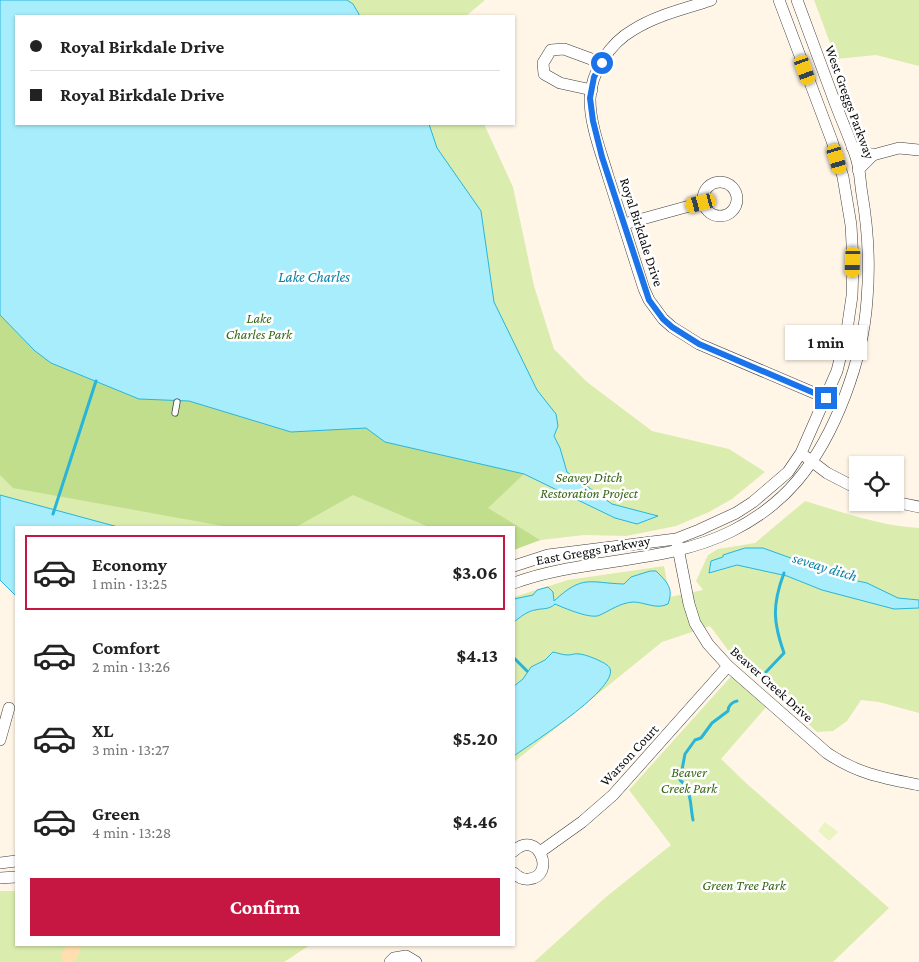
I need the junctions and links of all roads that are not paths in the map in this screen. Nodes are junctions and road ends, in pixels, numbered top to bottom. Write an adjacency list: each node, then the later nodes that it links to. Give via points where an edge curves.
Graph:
1 (711, 0): 4 (street, Royal Birkdale Drive, via 631,30)
2 (779, 0): 12 (street, via 832,141 843,177 851,225 852,296 837,371)
3 (797, 0): 6 (street, West Greggs Parkway)
4 (602, 63): 5 (street, Royal Birkdale Drive, via 594,77); 5 (street, via 564,49 551,50 543,63 544,74 560,83)
5 (592, 90): 11 (street, Royal Birkdale Drive, via 590,98 597,139)
6 (852, 147): 8 (street); 9 (street, West Greggs Parkway)
7 (919, 150): 8 (street, via 899,148)
8 (873, 155): 9 (street)
9 (858, 170): 16 (street, West Greggs Parkway, via 867,224 867,302 849,383)
10 (704, 202): 11 (street)
11 (624, 224): 12 (street, Royal Birkdale Drive, via 649,300 672,327 699,344)
12 (826, 398): 15 (street)
13 (177, 402): 14 (lane)
14 (174, 413)
15 (801, 453): 16 (street); 20 (street, via 788,472 753,502)
16 (812, 461): 17 (street, via 826,473); 20 (street, West Greggs Parkway, via 785,494 761,513 710,540)
17 (849, 484)
18 (904, 504): 19 (street)
19 (919, 507)
20 (678, 545): 21 (street, East Greggs Parkway, via 548,556); 22 (street, East Greggs Parkway); 23 (street, Beaver Creek Drive, via 695,623)
21 (515, 566)
22 (515, 583)
23 (728, 666): 26 (street, Beaver Creek Drive, via 842,763 874,776); 28 (street, Warson Court, via 612,795 582,822)
24 (8, 708): 25 (street)
25 (0, 740)
26 (919, 785)
27 (515, 850): 28 (street, via 528,845)
28 (540, 852): 31 (street, via 543,865 538,875 522,879)
29 (15, 861): 30 (street)
30 (0, 863)
31 (515, 875)
32 (15, 877): 33 (street)
33 (0, 878)
34 (390, 962): 35 (street, via 406,956)
35 (416, 962)

